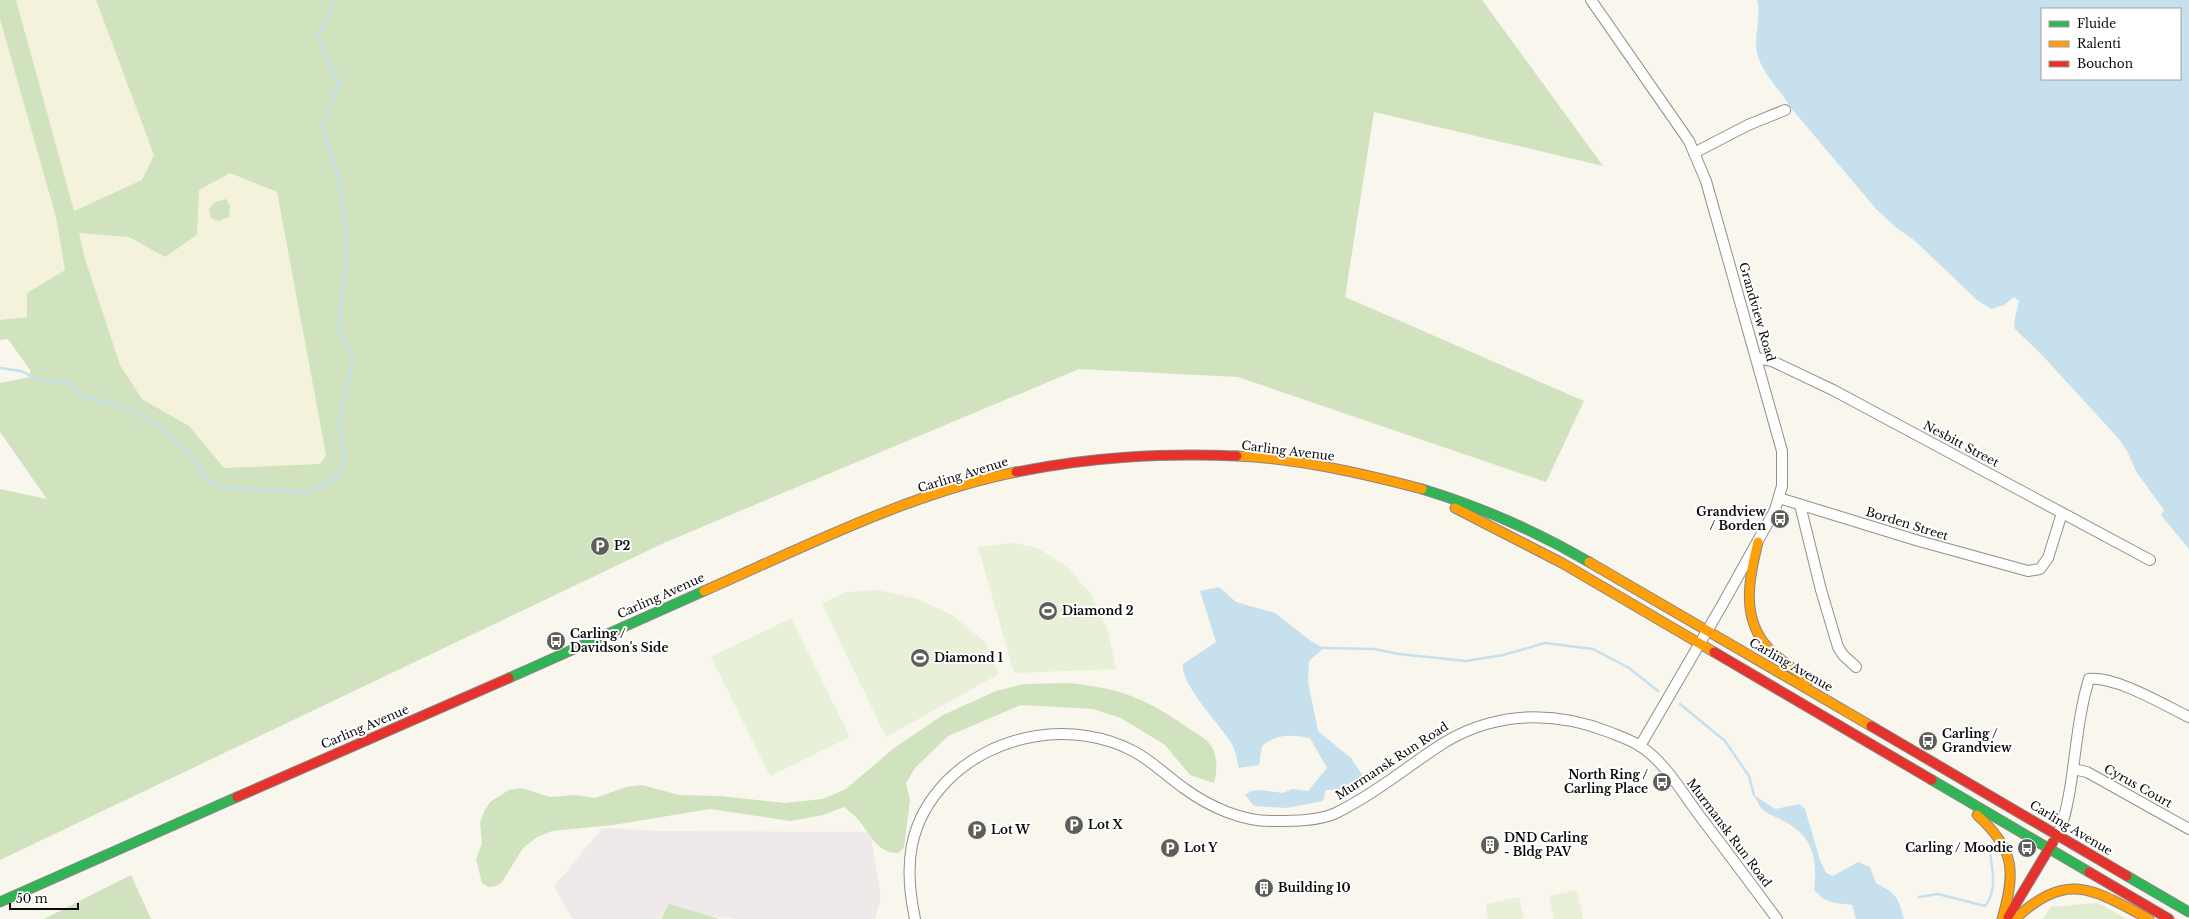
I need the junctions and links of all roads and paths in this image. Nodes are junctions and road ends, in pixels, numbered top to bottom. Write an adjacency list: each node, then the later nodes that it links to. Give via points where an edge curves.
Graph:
1 (1591, 0): 3 (street, Grandview Road, via 1689,141)
2 (1785, 110): 3 (street, via 1748,125)
3 (1694, 153): 4 (street, Grandview Road, via 1706,181)
4 (1757, 358): 6 (street, Grandview Road, via 1782,451 1783,475); 8 (street, Nesbitt Street, via 1772,361 1833,390)
5 (1366, 475): 11 (main road, Carling Avenue, via 1404,483 1516,522); 12 (main road, Carling Avenue, via 1441,502 1518,539); 22 (main road, Carling Avenue, via 1280,460 1194,454 1079,461 1009,473 957,487 806,546)
6 (1779, 498): 7 (street, Borden Street); 9 (street, Grandview Road)
7 (1800, 505): 8 (street, Borden Street, via 2028,571 2040,569 2048,558); 13 (street, via 1838,647)
8 (2062, 513): 10 (street, Nesbitt Street)
9 (1758, 542): 11 (street, Grandview Road); 15 (main road, via 1750,575 1748,599 1748,610 1756,632 1770,651)
10 (2150, 560)
11 (1708, 630): 12 (street, Grandview Road); 15 (main road, Carling Avenue)
12 (1699, 644): 16 (street, Grandview Road); 18 (main road, Carling Avenue)
13 (1856, 666)
14 (2189, 717): 17 (street, via 2118,683 2099,678 2089,679 2083,700)
15 (1866, 723): 20 (main road, Carling Avenue)
16 (1640, 746): 24 (street, Murmansk Run Road, via 1598,728 1571,720 1529,716 1494,721 1453,737 1380,787 1334,814 1271,822 1241,817 1208,803 1143,757 1111,742 1069,734 1023,738 992,749 966,764 943,785 924,811 916,829 909,867 909,891); 25 (street, Murmansk Run Road, via 1679,788)
17 (2074, 769): 19 (street, Cyrus Court, via 2087,772); 20 (street, via 2064,822)
18 (1930, 780): 21 (main road, Carling Avenue); 26 (main road, via 1986,822 2005,845 2013,873)
19 (2189, 829)
20 (2058, 834): 21 (main road); 23 (main road, Carling Avenue)
21 (2048, 849): 27 (main road); 30 (main road, Carling Avenue)
22 (0, 902)
23 (2189, 912)
24 (915, 919)
25 (1777, 919)
26 (2002, 919)
27 (2007, 919)
28 (2015, 919): 29 (main road, via 2042,896 2050,892 2071,889 2101,894)
29 (2149, 919)
30 (2169, 919)

